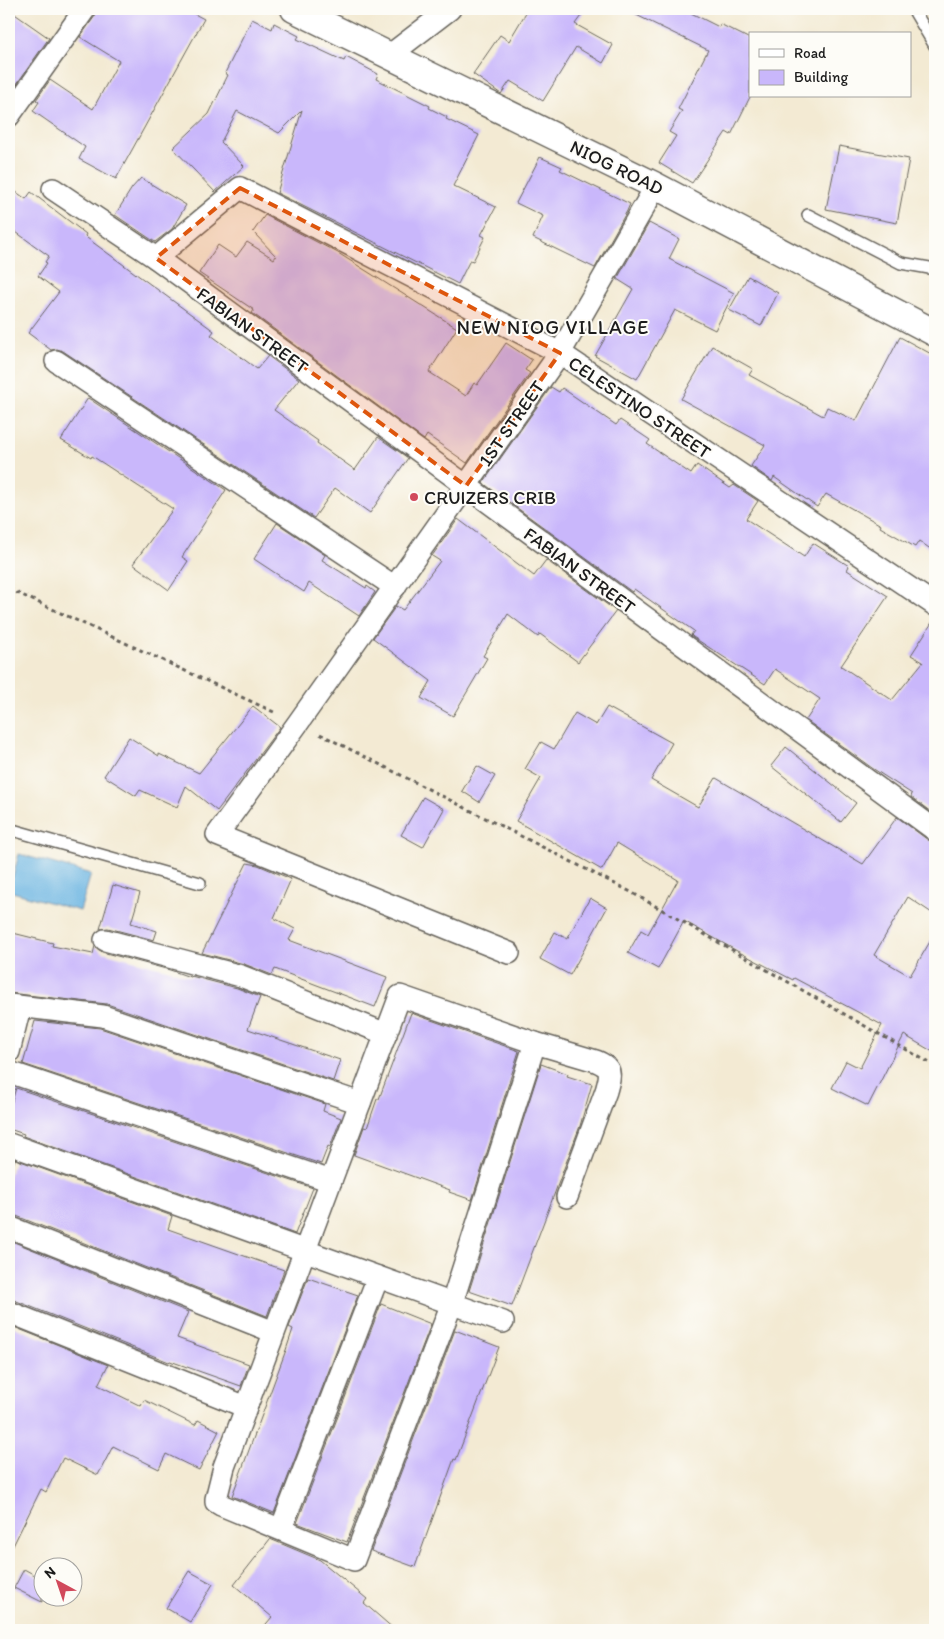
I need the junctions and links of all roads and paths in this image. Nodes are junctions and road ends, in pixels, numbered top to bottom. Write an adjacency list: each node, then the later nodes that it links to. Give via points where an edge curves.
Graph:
1 (85, 9): 7 (street)
2 (294, 9): 6 (street, NIOG ROAD)
3 (450, 9): 6 (street)
4 (913, 9): 5 (lane)
5 (935, 46)
6 (390, 55): 8 (street, NIOG ROAD)
7 (9, 116)
8 (656, 186): 13 (street, NIOG ROAD); 14 (street, 1ST STREET)
9 (52, 189): 11 (street, FABIAN STREET)
10 (808, 215): 12 (lane, via 901,263)
11 (156, 258): 14 (street, CELESTINO STREET, via 240,188); 16 (street, FABIAN STREET)
12 (935, 269)
13 (935, 333)
14 (560, 353): 16 (street, 1ST STREET); 19 (street, CELESTINO STREET)
15 (56, 361): 17 (street)
16 (466, 486): 17 (street, 1ST STREET); 22 (street, FABIAN STREET)
17 (395, 587): 20 (street, 1ST STREET)
18 (9, 589): 20 (path)
19 (935, 605)
20 (298, 723): 25 (street, 1ST STREET, via 217,835); 30 (path, via 629,891)
21 (9, 829): 23 (lane)
22 (935, 830)
23 (200, 883)
24 (105, 940): 27 (street, via 241,976)
25 (509, 953)
26 (14, 1006): 29 (street); 32 (street, via 103,1016)
27 (386, 1034): 28 (street, via 400,996); 32 (street)
28 (535, 1043): 35 (street, via 604,1064 609,1070 606,1092); 39 (street)
29 (9, 1052)
30 (935, 1066)
31 (9, 1072): 34 (street)
32 (360, 1103): 34 (street)
33 (9, 1144): 37 (street)
34 (331, 1181): 37 (street)
35 (567, 1197)
36 (9, 1227): 42 (street)
37 (305, 1251): 38 (street); 42 (street)
38 (378, 1276): 39 (street); 44 (street)
39 (452, 1304): 41 (street); 44 (street, via 354,1560)
40 (9, 1312): 43 (street)
41 (503, 1322)
42 (274, 1332): 43 (street)
43 (246, 1407): 44 (street, via 224,1467 216,1502)
44 (281, 1529)

